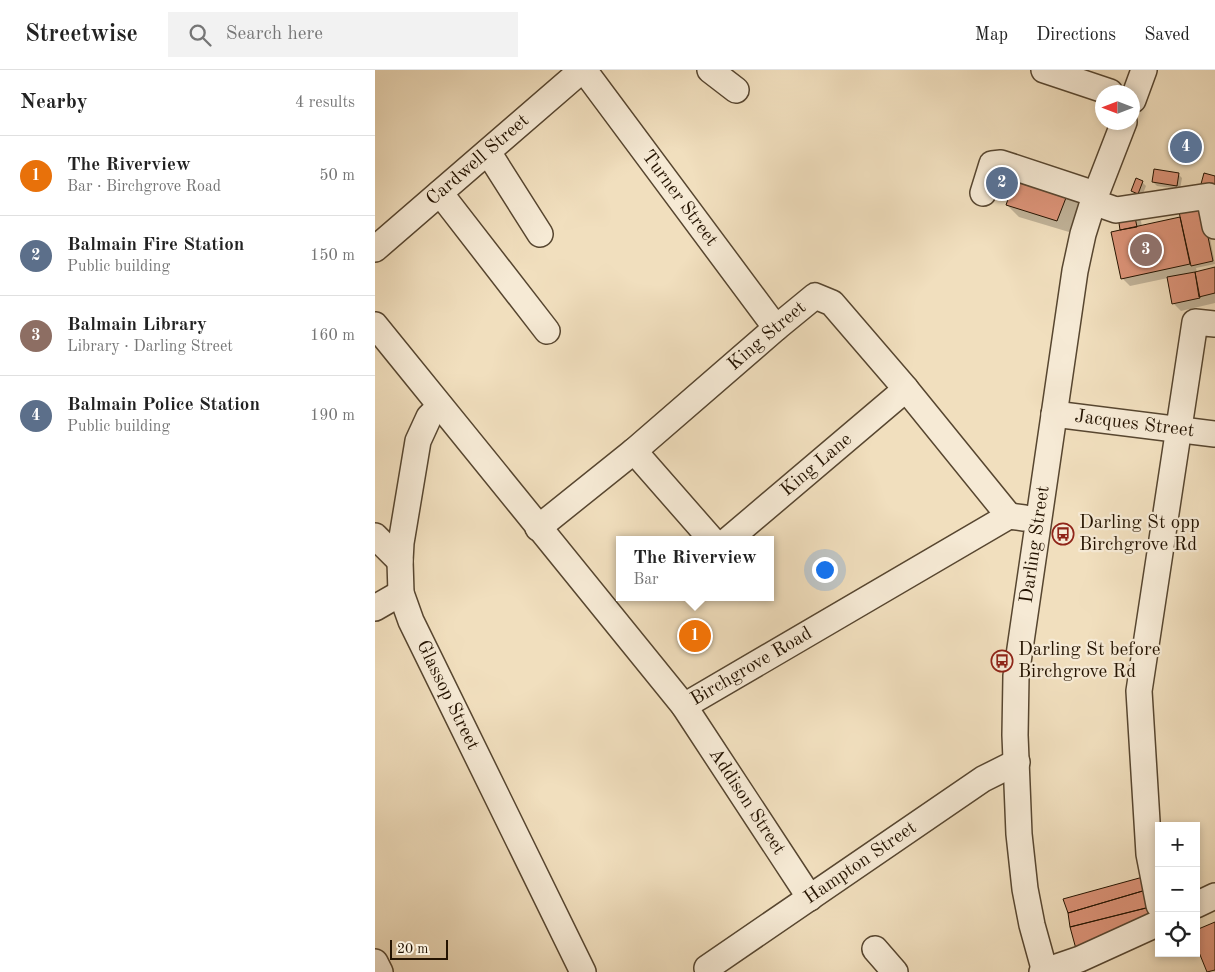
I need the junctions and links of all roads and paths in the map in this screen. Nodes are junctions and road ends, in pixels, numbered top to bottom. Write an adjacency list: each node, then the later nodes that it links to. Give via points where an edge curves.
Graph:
1 (583, 70): 9 (street, Cardwell Street); 18 (street, Turner Street)
2 (710, 70): 7 (street)
3 (1044, 70): 6 (street)
4 (1144, 70): 5 (street)
5 (1138, 85)
6 (1095, 87)
7 (736, 90)
8 (1121, 130): 12 (street, Darling Street)
9 (488, 152): 10 (street, Cardwell Street); 14 (street)
10 (440, 193): 15 (street, Cardwell Street); 19 (street)
11 (983, 193): 12 (street, via 992,164 1001,163)
12 (1094, 198): 13 (street, via 1116,210 1209,196); 22 (street, Darling Street, via 1075,271)
13 (1215, 226)
14 (540, 234)
15 (375, 249)
16 (1205, 323): 23 (street)
17 (375, 325): 21 (street, Birchgrove Road)
18 (775, 328): 20 (street, King Street, via 815,296 832,303); 25 (street, King Street)
19 (547, 331)
20 (906, 389): 26 (street, King Street); 31 (street, King Lane)
21 (440, 406): 28 (street, Birchgrove Road); 32 (street, Glassop Street, via 429,417 418,440)
22 (1054, 414): 23 (street, Jacques Street); 27 (street, Darling Street)
23 (1178, 430): 24 (street, Jacques Street); 37 (street, via 1139,691 1149,854)
24 (1215, 434)
25 (633, 451): 28 (street, King Street); 30 (street)
26 (1009, 516): 27 (street); 35 (street, Birchgrove Road)
27 (1038, 521): 36 (street, Darling Street, via 1016,676)
28 (538, 528): 35 (street, Birchgrove Road)
29 (375, 536): 32 (street)
30 (708, 536)
31 (733, 536)
32 (400, 561): 33 (street, Glassop Street)
33 (401, 593): 34 (street); 46 (street, Glassop Street, via 411,622)
34 (375, 608)
35 (684, 706): 39 (street, Addison Street)
36 (1017, 762): 39 (street, Hampton Street, via 983,779); 48 (street, Darling Street, via 1019,834 1025,889)
37 (1155, 885)
38 (1215, 896): 40 (street)
39 (810, 898): 44 (street, Hampton Street)
40 (1200, 903)
41 (1155, 925): 48 (street, via 1081,959)
42 (875, 949): 47 (street)
43 (375, 962): 45 (street)
44 (707, 968)
45 (379, 972)
46 (583, 972)
47 (895, 972)
48 (1044, 972)

